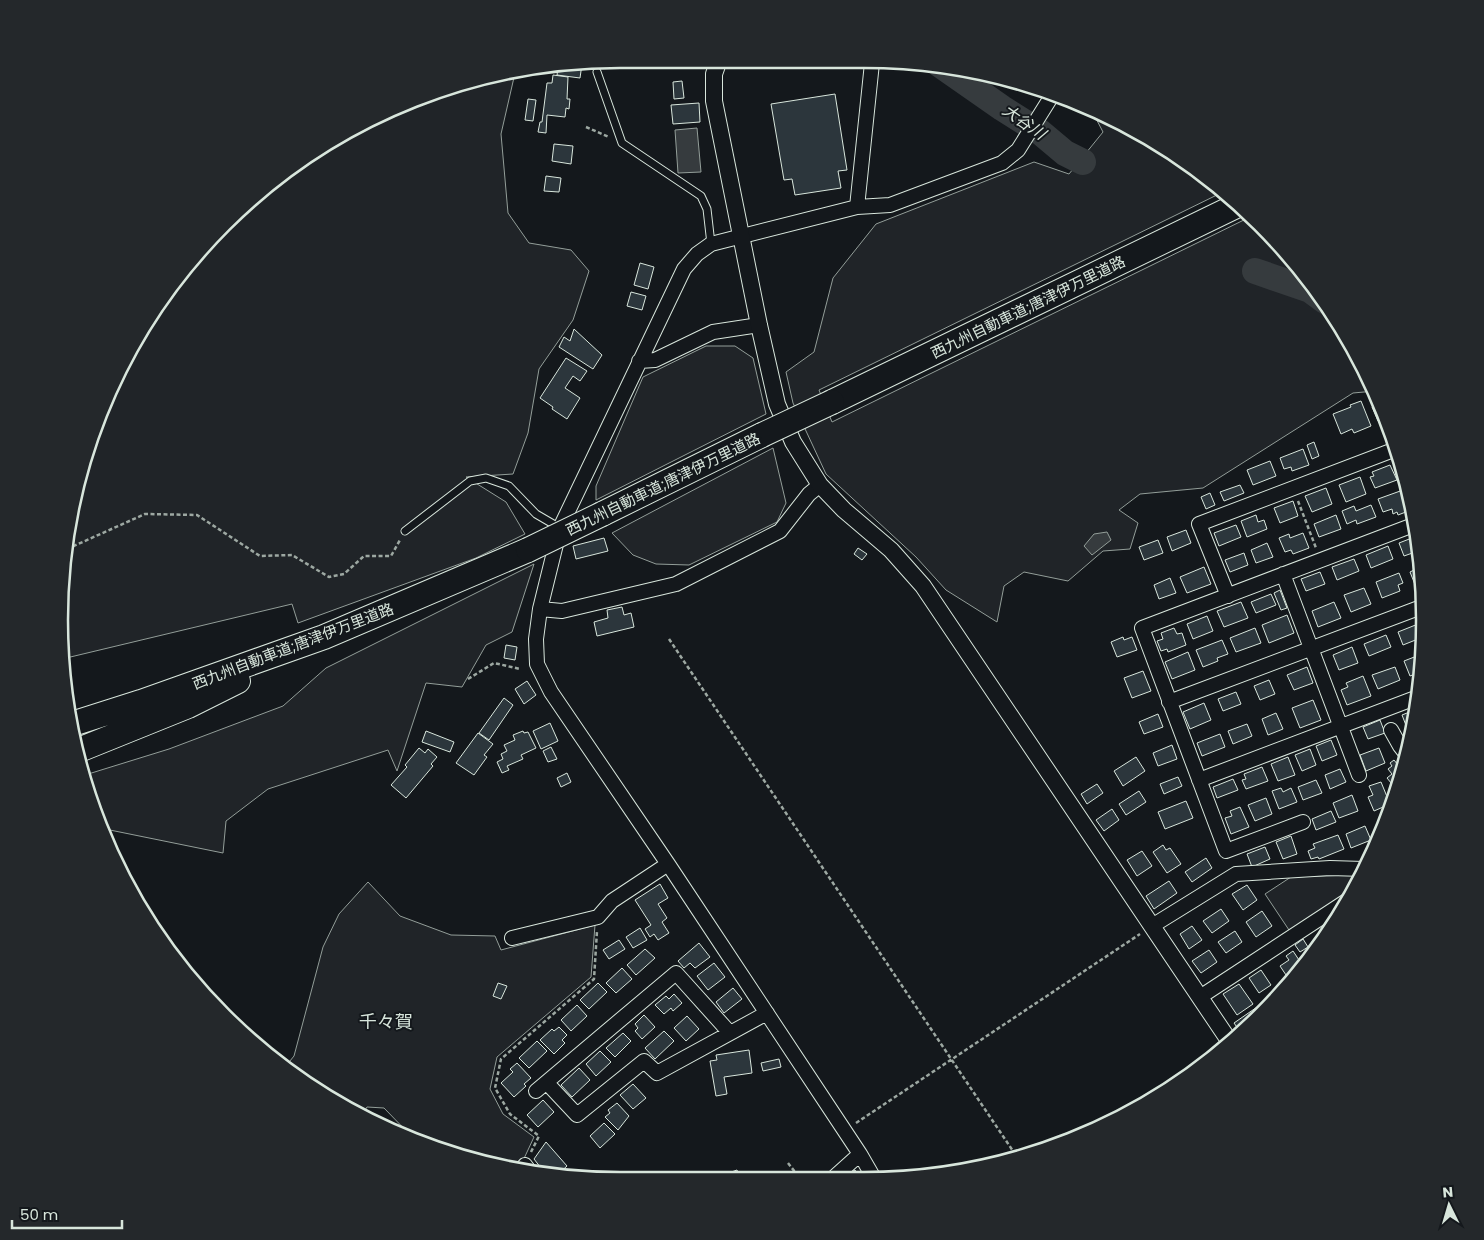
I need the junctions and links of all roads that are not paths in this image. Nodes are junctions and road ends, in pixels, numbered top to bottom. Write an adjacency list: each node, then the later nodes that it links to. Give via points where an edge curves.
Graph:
1 (716, 68): 7 (street, via 714,101)
2 (871, 68): 5 (street)
3 (597, 72): 8 (lane, via 622,143 701,196 707,209)
4 (1049, 100): 5 (street, via 1018,150 1002,163 890,205)
5 (858, 207): 7 (street)
6 (1232, 208): 20 (highway, 西九州自動車道;唐津伊万里道路, bridge, via 528,550)
7 (741, 237): 8 (street); 9 (street)
8 (711, 244): 10 (street, via 684,269)
9 (759, 325): 10 (street, via 713,332 655,360); 12 (street, via 777,404 793,442)
10 (639, 361): 14 (street)
11 (1390, 452): 17 (street, via 1200,524)
12 (820, 485): 18 (street, via 780,531 676,584 562,611); 37 (street, via 891,550 923,586)
13 (1408, 527): 16 (street)
14 (560, 528): 15 (lane, via 536,514 509,486 486,478 470,481); 18 (street)
15 (405, 531)
16 (1283, 574): 17 (street); 21 (street)
17 (1228, 596): 24 (street, via 1142,628)
18 (540, 609): 34 (street, via 537,664 551,692)
19 (1416, 609): 21 (street)
20 (324, 637): 23 (highway, 西九州自動車道;唐津伊万里道路); 30 (highway, via 188,706)
21 (1311, 648): 24 (street); 27 (street)
22 (1411, 700): 27 (street)
23 (141, 702): 25 (highway); 26 (highway, 西九州自動車道;唐津伊万里道路)
24 (1169, 702): 32 (street)
25 (75, 710)
26 (77, 722)
27 (1341, 726): 31 (street); 32 (street)
28 (1391, 730): 29 (street)
29 (1401, 748)
30 (83, 749)
31 (1359, 775)
32 (1199, 780): 33 (street, via 1226,850)
33 (1303, 822)
34 (668, 864): 38 (street, via 612,901 598,916); 40 (street)
35 (1357, 869): 37 (street, via 1236,874)
36 (1334, 909): 39 (street)
37 (1152, 926): 39 (street)
38 (512, 938)
39 (1200, 997): 42 (street)
40 (766, 1013): 41 (street); 43 (street)
41 (730, 1033): 41 (street, via 657,1073 644,1060 577,1115 541,1087 676,973)
42 (1226, 1036)
43 (860, 1154): 44 (street); 45 (street)
44 (840, 1172)
45 (870, 1172)

